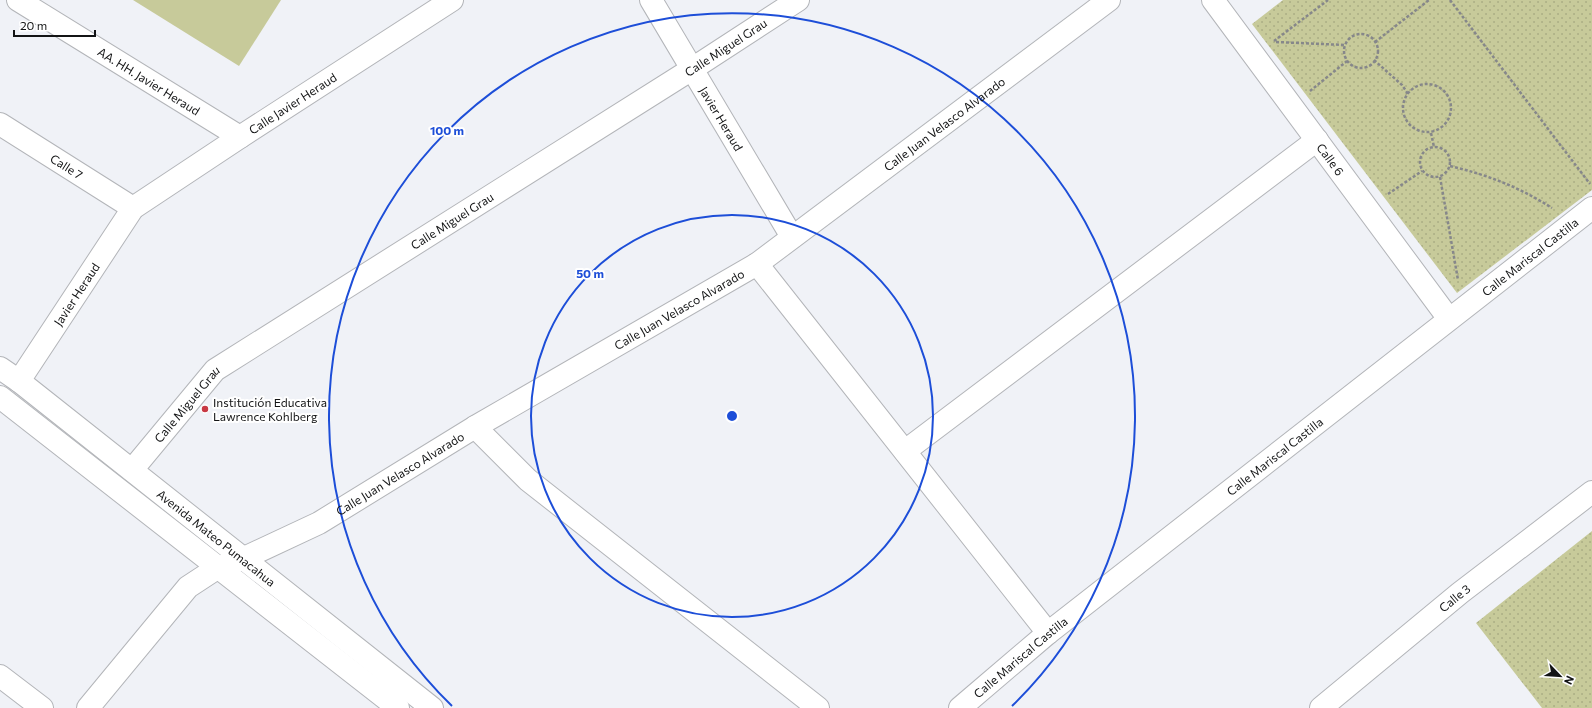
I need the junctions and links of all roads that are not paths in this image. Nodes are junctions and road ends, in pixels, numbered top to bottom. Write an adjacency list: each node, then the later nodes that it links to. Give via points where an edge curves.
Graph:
1 (18, 0): 9 (street, AA. HH. Javier Heraud)
2 (452, 0): 9 (street, Calle Javier Heraud)
3 (651, 0): 7 (street, Javier Heraud)
4 (798, 0): 7 (street, Calle Miguel Grau)
5 (1109, 0): 13 (street, Calle Juan Velasco Alvarado)
6 (1213, 0): 10 (street, Calle 6)
7 (692, 69): 13 (street, Javier Heraud); 21 (street, Calle Miguel Grau, via 215,370)
8 (0, 124): 11 (street, Calle 7)
9 (240, 137): 11 (street, Calle Javier Heraud)
10 (1317, 140): 15 (street, Calle 6); 20 (street)
11 (133, 208): 17 (street, Javier Heraud)
12 (1590, 215): 15 (street, Calle Mariscal Castilla)
13 (792, 237): 14 (street, Calle Juan Velasco Alvarado)
14 (757, 264): 19 (street, Calle Juan Velasco Alvarado); 20 (street)
15 (1449, 319): 25 (street, Calle Mariscal Castilla)
16 (0, 368): 17 (street, Avenida Mateo Pumacahua)
17 (19, 381): 21 (street, Avenida Mateo Pumacahua)
18 (0, 397): 24 (street, Avenida Mateo Pumacahua)
19 (475, 427): 23 (street, Calle Juan Velasco Alvarado, via 319,522); 31 (street, via 528,480)
20 (906, 451): 25 (street)
21 (132, 470): 23 (street, Avenida Mateo Pumacahua)
22 (1592, 492): 33 (street, Calle 3, via 1460,593)
23 (242, 558): 24 (street, Calle Juan Velasco Alvarado); 30 (street, Avenida Mateo Pumacahua)
24 (217, 568): 27 (street, Avenida Mateo Pumacahua); 29 (street, via 188,587)
25 (1048, 633): 32 (street, Calle Mariscal Castilla)
26 (0, 676): 28 (street)
27 (385, 704)
28 (42, 708)
29 (88, 708)
30 (432, 708)
31 (818, 708)
32 (960, 708)
33 (1321, 708)

